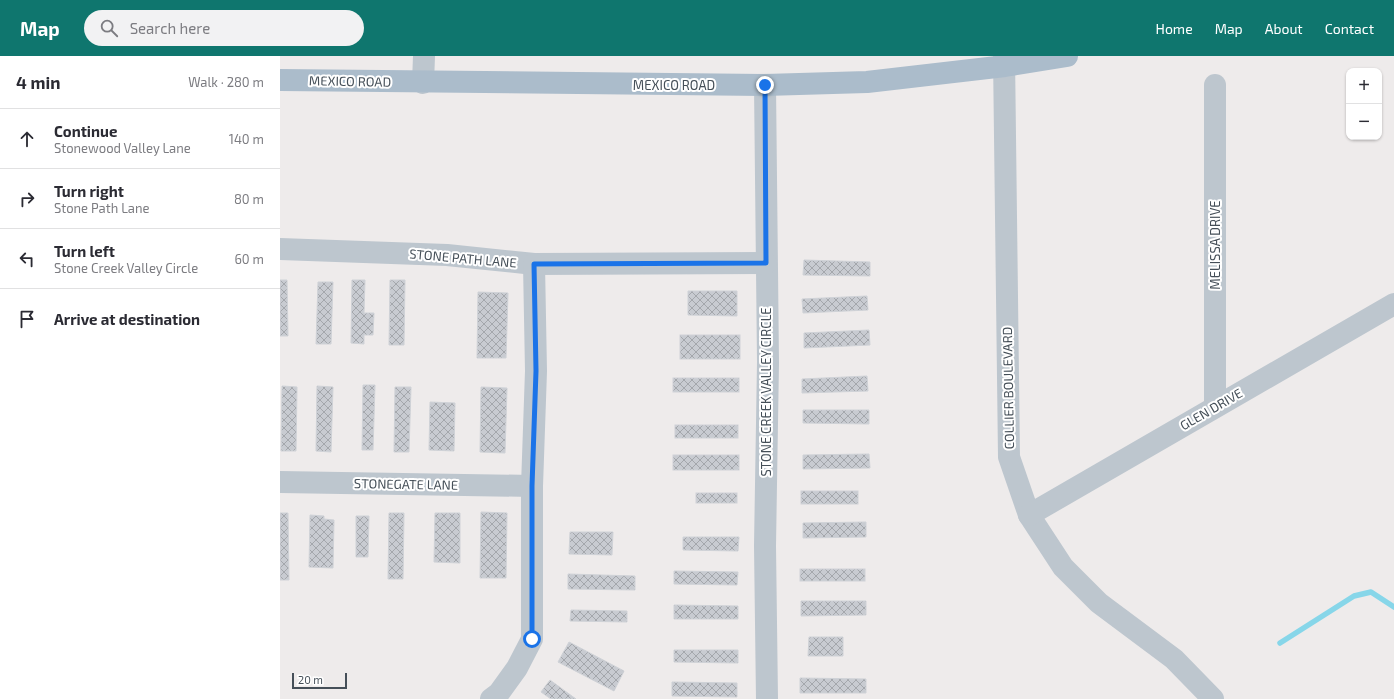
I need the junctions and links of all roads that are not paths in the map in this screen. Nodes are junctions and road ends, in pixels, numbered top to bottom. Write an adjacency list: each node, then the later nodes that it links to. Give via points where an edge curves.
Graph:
1 (424, 56): 5 (street)
2 (1067, 56): 3 (main road, MEXICO ROAD)
3 (1004, 61): 6 (main road, MEXICO ROAD, via 867,82); 15 (street, COLLIER BOULEVARD, via 1009,457)
4 (280, 80): 5 (main road, MEXICO ROAD)
5 (423, 83): 6 (main road, MEXICO ROAD)
6 (765, 85): 9 (street, STONE CREEK VALLEY CIRCLE)
7 (1215, 85): 12 (street, MELISSA DRIVE)
8 (280, 249): 10 (street, STONE PATH LANE, via 447,254)
9 (766, 263): 10 (street, STONE PATH LANE); 17 (street, STONE CREEK VALLEY CIRCLE)
10 (534, 264): 14 (street, via 536,371)
11 (1394, 304): 12 (street, GLEN DRIVE)
12 (1215, 406): 15 (street, GLEN DRIVE)
13 (280, 482): 14 (street, STONEGATE LANE)
14 (532, 486): 16 (street, via 532,639 517,668)
15 (1029, 515): 18 (street, COLLIER BOULEVARD, via 1062,567 1099,603 1174,659)
16 (491, 699)
17 (767, 699)
18 (1214, 699)

